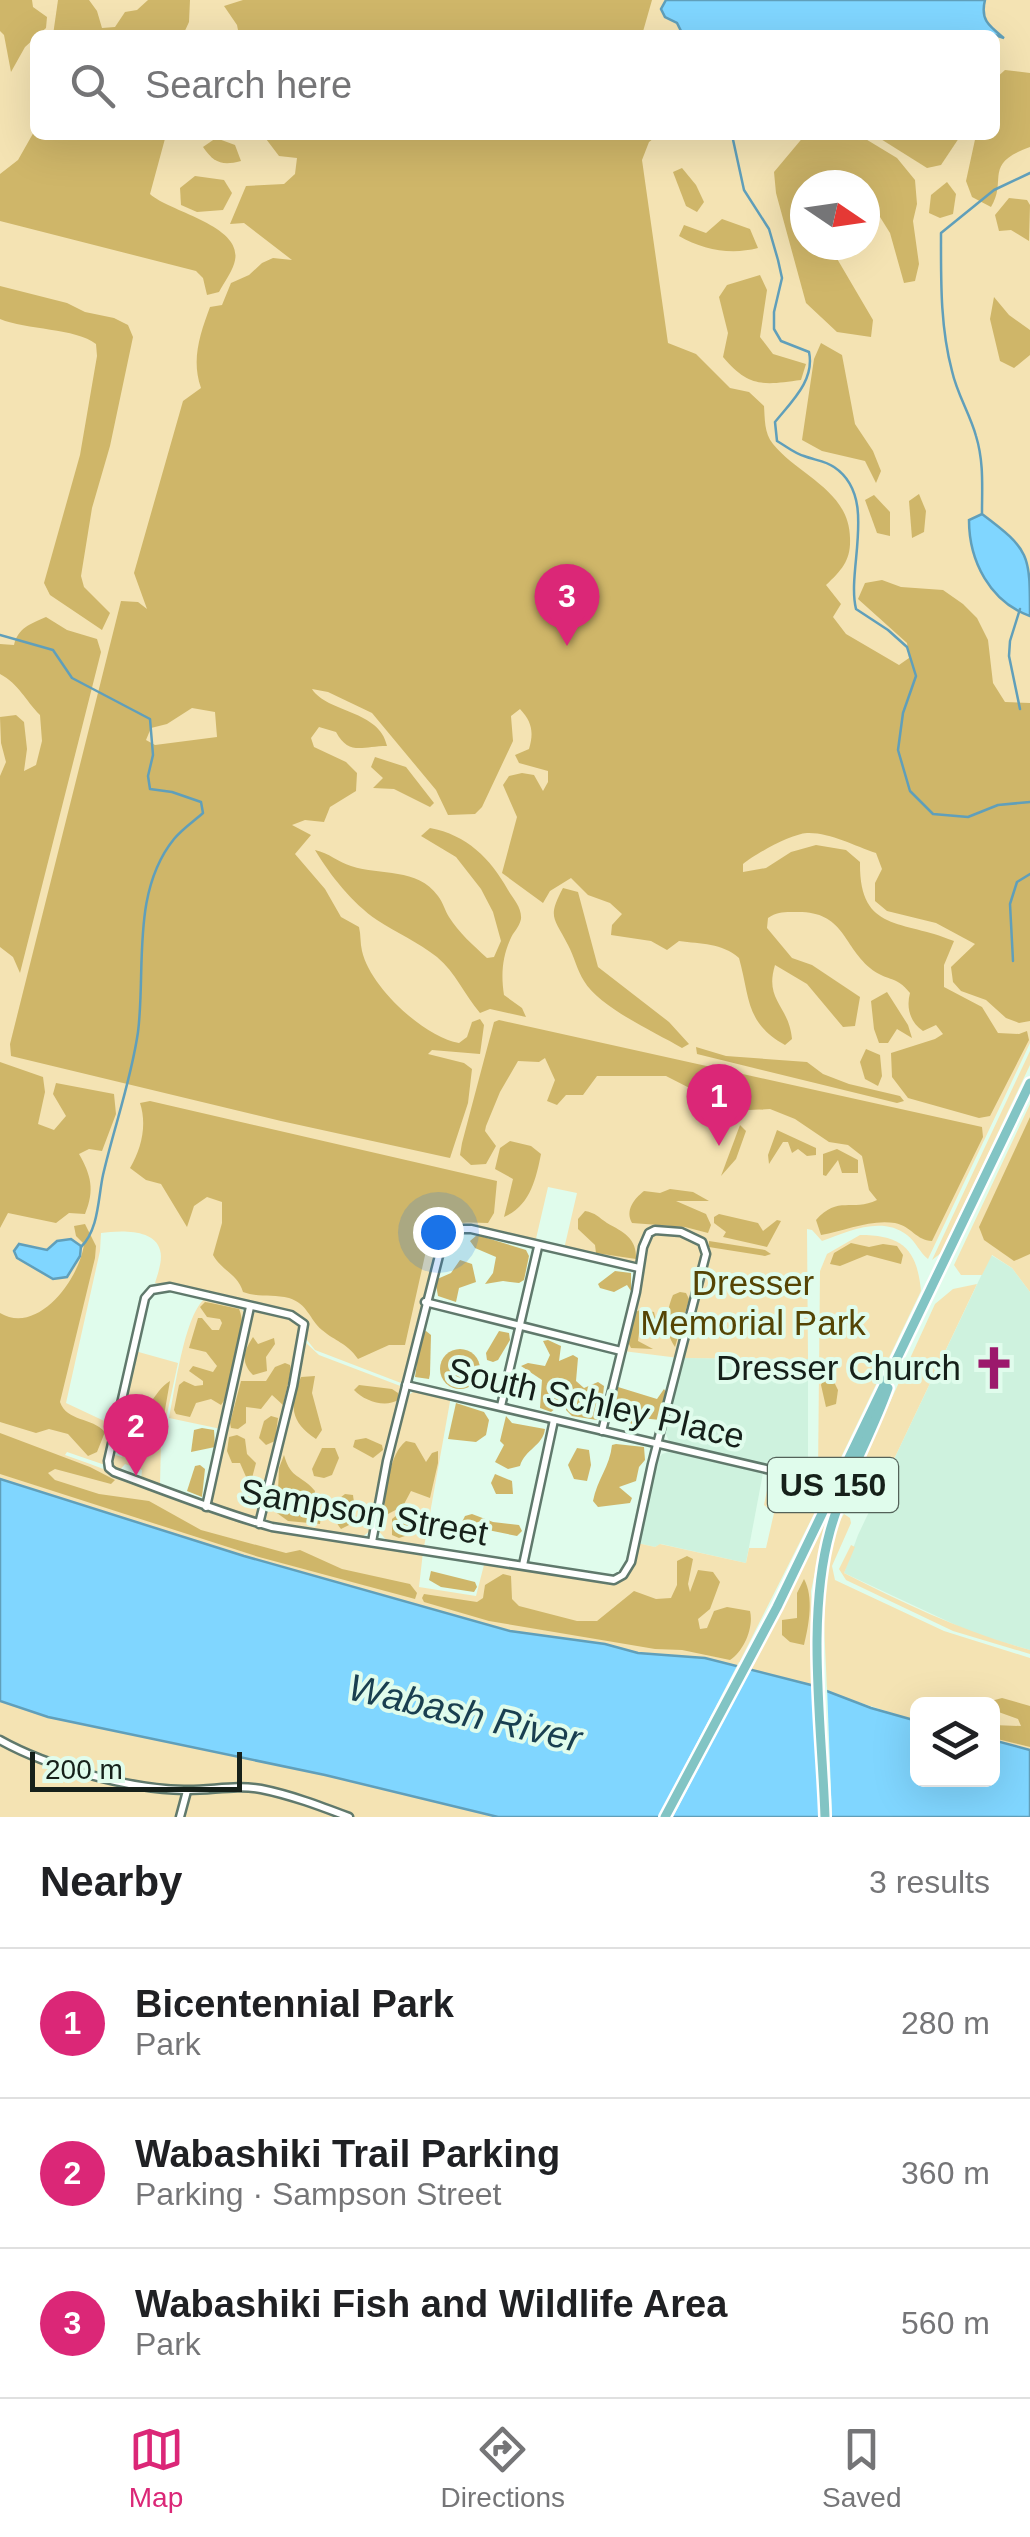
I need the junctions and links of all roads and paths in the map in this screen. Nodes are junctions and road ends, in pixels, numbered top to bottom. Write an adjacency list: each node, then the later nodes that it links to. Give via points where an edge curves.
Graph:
1 (1030, 1084): 8 (main road, US 150)
2 (538, 1247): 3 (street); 4 (street, via 471,1229 448,1232); 6 (street)
3 (639, 1268): 7 (street); 13 (street, via 645,1240 655,1230 689,1234 706,1254)
4 (426, 1302): 6 (street); 9 (street)
5 (250, 1307): 16 (street); 16 (street, Sampson Street, via 170,1287 152,1290 108,1466); 17 (street, via 304,1324)
6 (518, 1326): 7 (street); 10 (street)
7 (621, 1351): 12 (street)
8 (896, 1366): 14 (main road, US 150); 15 (main road, US 150)
9 (406, 1385): 10 (street, South Schley Place); 18 (street)
10 (500, 1406): 11 (street, South Schley Place)
11 (554, 1420): 12 (street, South Schley Place); 19 (street)
12 (602, 1431): 13 (street, South Schley Place)
13 (658, 1444): 14 (street, South Schley Place, via 806,1478); 19 (street, Sampson Street, via 631,1562 619,1578)
14 (830, 1491): 15 (street, South Schley Place); 24 (main road, US 150)
15 (841, 1497): 25 (main road, US 150, via 822,1564 818,1620)
16 (206, 1507): 17 (street, Sampson Street)
17 (259, 1524): 18 (street, Sampson Street)
18 (372, 1542): 19 (street, Sampson Street)
19 (523, 1565)
20 (0, 1740): 21 (street, via 72,1770)
21 (187, 1791): 22 (street); 23 (street, via 258,1788)
22 (180, 1817)
23 (349, 1817)
24 (665, 1817)
25 (825, 1817)

